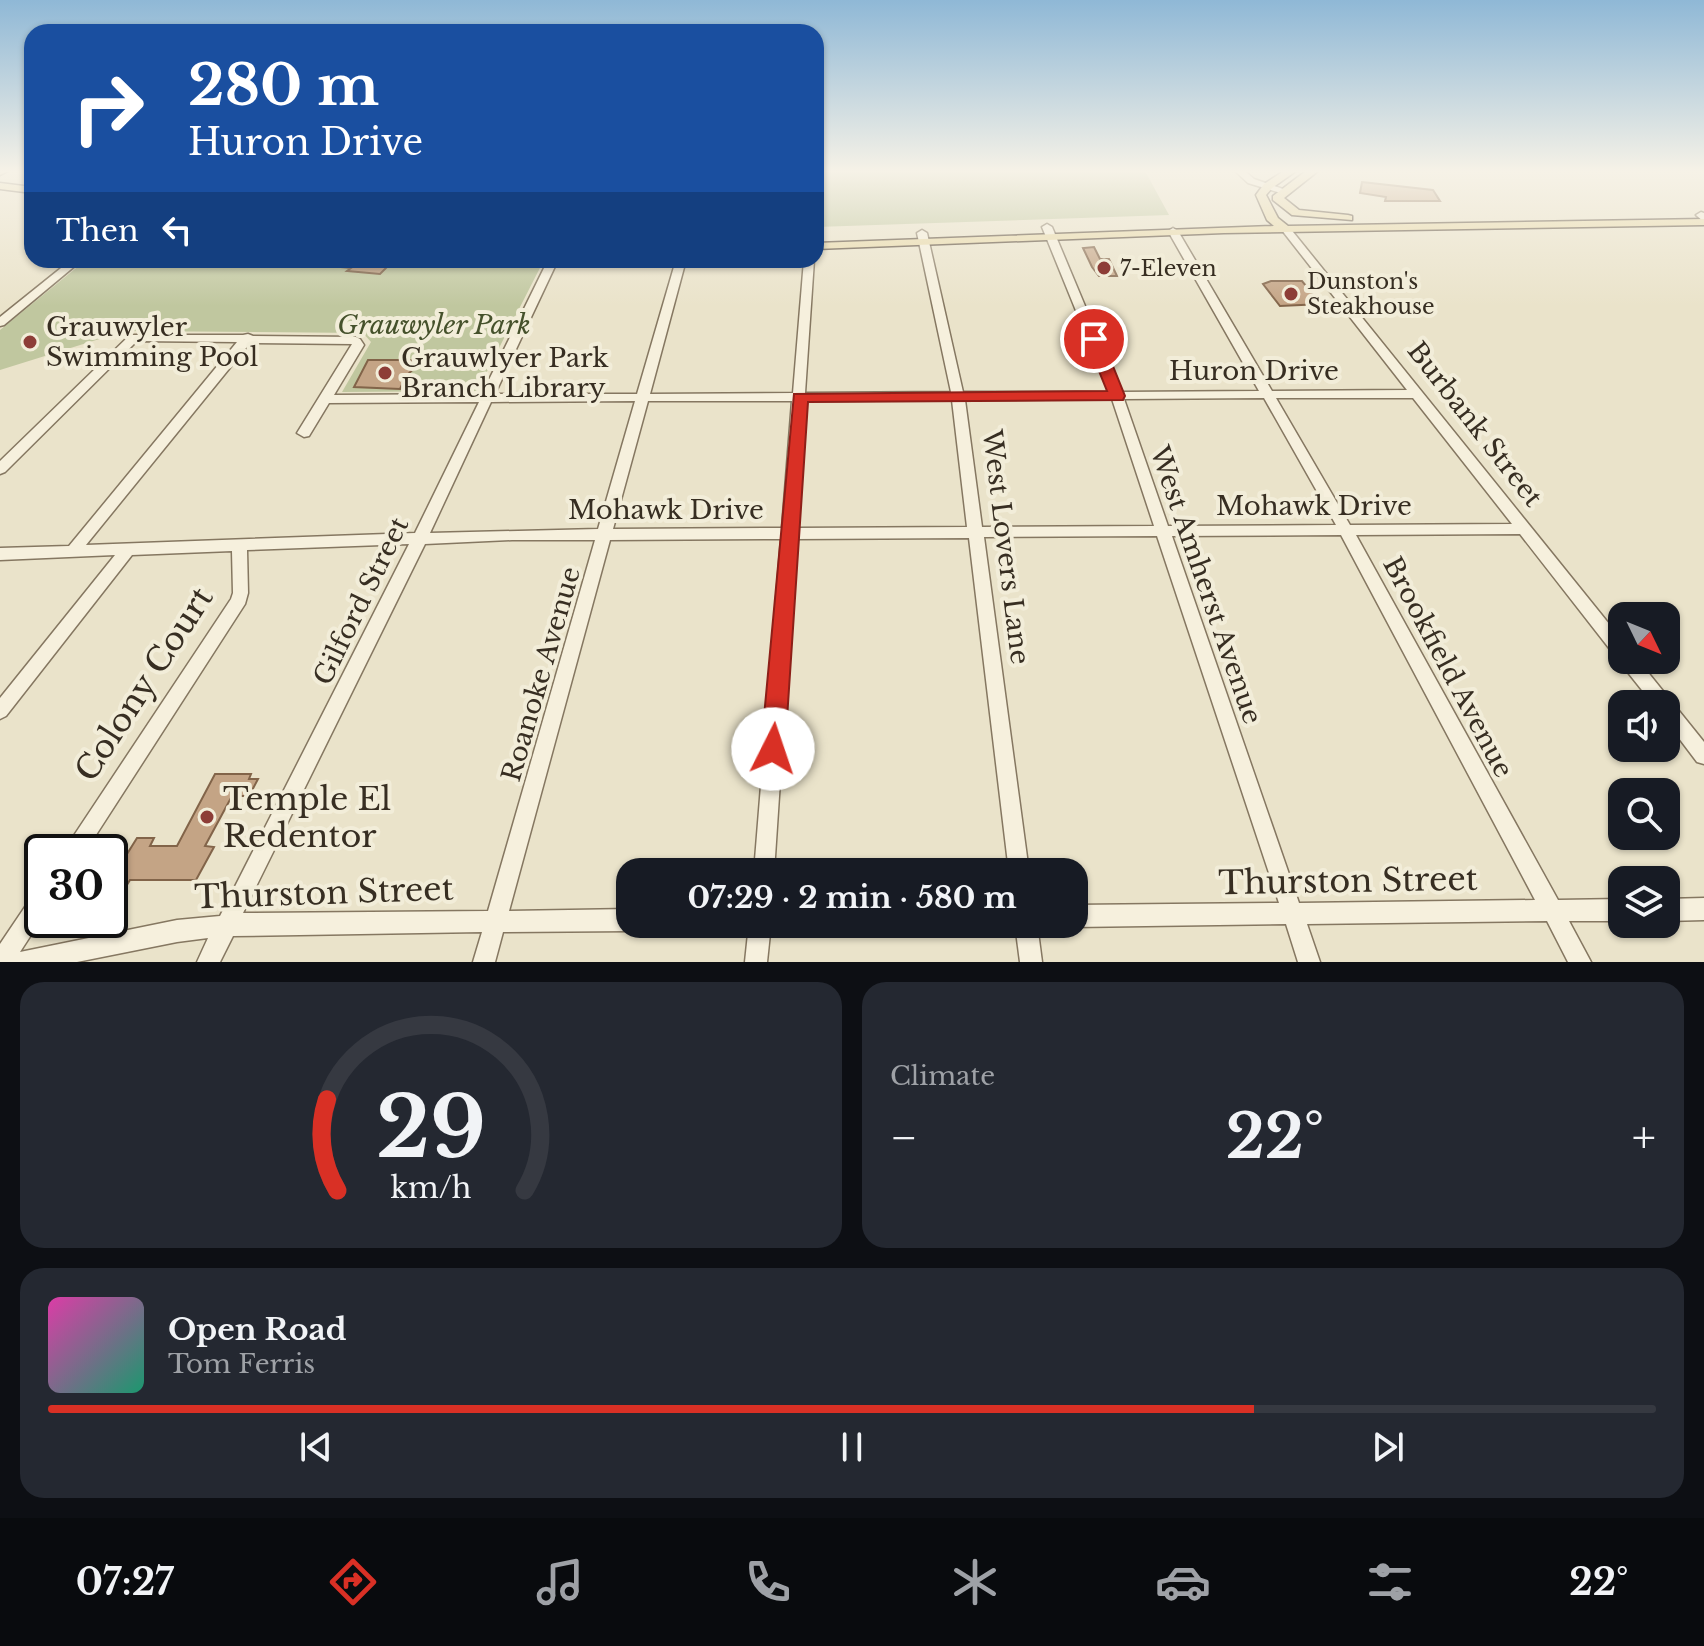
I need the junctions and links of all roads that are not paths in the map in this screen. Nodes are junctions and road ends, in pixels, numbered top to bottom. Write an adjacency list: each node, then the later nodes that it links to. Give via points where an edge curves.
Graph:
1 (1255, 216): 10 (main road)
2 (1270, 216): 9 (main road)
3 (1284, 216): 11 (main road)
4 (1323, 216): 8 (main road)
5 (1498, 217): 6 (main road); 7 (main road); 13 (main road)
6 (1703, 217): 13 (main road)
7 (1425, 218): 8 (main road); 12 (main road)
8 (1362, 219): 11 (main road)
9 (1273, 220): 10 (main road); 11 (main road)
10 (1245, 221): 14 (main road)
11 (1286, 224): 12 (main road); 15 (main road); 25 (street, Burbank Street)
12 (1400, 226): 13 (main road)
13 (1508, 226)
14 (1049, 231): 15 (main road); 17 (main road); 28 (street, West Amherst Avenue)
15 (1173, 231): 26 (street, Brookfield Avenue)
16 (824, 236): 17 (main road)
17 (923, 237): 18 (main road); 27 (street, West Lovers Lane)
18 (824, 245)
19 (67, 268): 23 (street)
20 (549, 268): 31 (street, Gilford Street)
21 (679, 268): 29 (street, Roanoke Avenue)
22 (808, 268): 30 (street)
23 (0, 323)
24 (248, 337): 32 (street, via 356,341); 34 (street, via 134,337); 44 (street)
25 (1417, 394): 26 (street, Huron Drive); 35 (street, Burbank Street)
26 (1269, 395): 28 (street, Huron Drive); 36 (street, Brookfield Avenue)
27 (958, 396): 28 (street, Huron Drive); 30 (street, Huron Drive); 39 (street, West Lovers Lane)
28 (1117, 396): 37 (street, West Amherst Avenue)
29 (641, 397): 30 (street, Huron Drive); 31 (street, Huron Drive); 40 (street, Roanoke Avenue)
30 (800, 397): 38 (street)
31 (485, 398): 32 (street, Huron Drive); 41 (street, Gilford Street)
32 (325, 399): 33 (street)
33 (304, 433)
34 (0, 469)
35 (1525, 529): 36 (street, Mohawk Drive); 46 (street, Burbank Street)
36 (1346, 530): 37 (street, Mohawk Drive); 58 (street, Brookfield Avenue)
37 (1162, 532): 39 (street, Mohawk Drive); 59 (street, West Amherst Avenue)
38 (789, 534): 39 (street, Mohawk Drive); 40 (street, Mohawk Drive); 53 (street)
39 (976, 534): 54 (street, West Lovers Lane)
40 (605, 535): 41 (street, Mohawk Drive); 61 (street, Roanoke Avenue)
41 (420, 538): 42 (street, Mohawk Drive); 63 (street, Gilford Street)
42 (241, 544): 43 (street, Mohawk Drive); 52 (street, Colony Court, via 235,559 241,578 239,600)
43 (128, 549): 44 (street, Mohawk Drive); 49 (street)
44 (73, 551): 45 (street, Mohawk Drive)
45 (0, 554)
46 (1608, 634)
47 (1639, 674): 48 (street)
48 (1651, 690)
49 (0, 711)
50 (1680, 726): 51 (street)
51 (1704, 756)
52 (85, 834)
53 (765, 858)
54 (1017, 858)
55 (1704, 909): 57 (street)
56 (1608, 910): 58 (street, Thurston Street)
57 (1680, 910)
58 (1552, 911): 59 (street, Thurston Street); 74 (street, Brookfield Avenue)
59 (1293, 915): 60 (street, Thurston Street); 73 (street, West Amherst Avenue)
60 (1088, 916)
61 (496, 920): 62 (street, Thurston Street); 63 (street, Thurston Street); 70 (street, Roanoke Avenue)
62 (616, 920)
63 (227, 925): 68 (street, Thurston Street); 69 (street, Gilford Street)
64 (24, 927): 67 (street)
65 (759, 938): 71 (street)
66 (1028, 938): 72 (street)
67 (1, 962)
68 (23, 962)
69 (208, 962)
70 (484, 962)
71 (756, 962)
72 (1031, 962)
73 (1309, 962)
74 (1580, 962)

